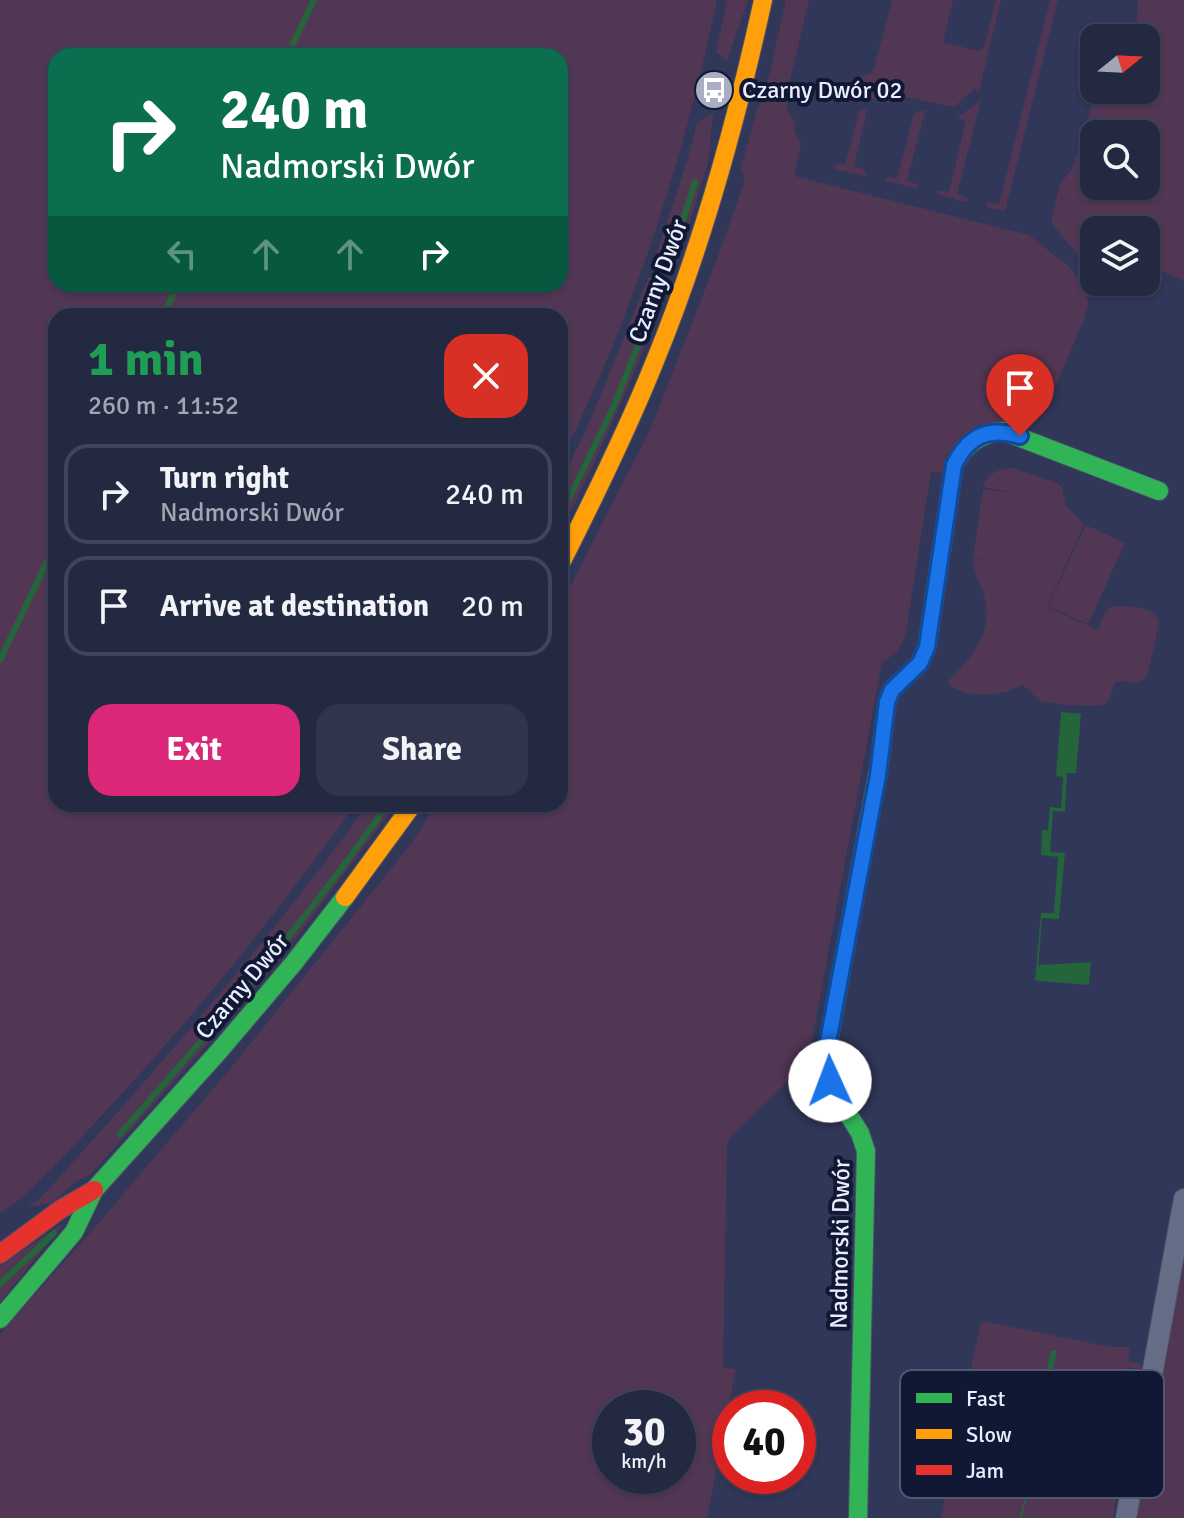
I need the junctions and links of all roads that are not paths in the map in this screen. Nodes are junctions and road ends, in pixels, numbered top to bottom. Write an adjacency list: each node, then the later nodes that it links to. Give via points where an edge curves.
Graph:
1 (763, 0): 3 (main road, Czarny Dwór, via 735,120 685,282 633,415)
2 (1159, 491): 11 (main road, Nadmorski Dwór, via 1003,431 979,436 954,465 927,647 887,702 826,1055 833,1089 866,1151)
3 (568, 549)
4 (407, 812): 5 (main road, Czarny Dwór, via 293,964)
5 (94, 1190): 7 (main road, Czarny Dwór); 8 (main road, Czarny Dwór, via 74,1232)
6 (1184, 1199): 9 (street)
7 (0, 1254)
8 (0, 1319)
9 (1153, 1370)
10 (1130, 1498): 12 (street)
11 (858, 1518)
12 (1126, 1518)

